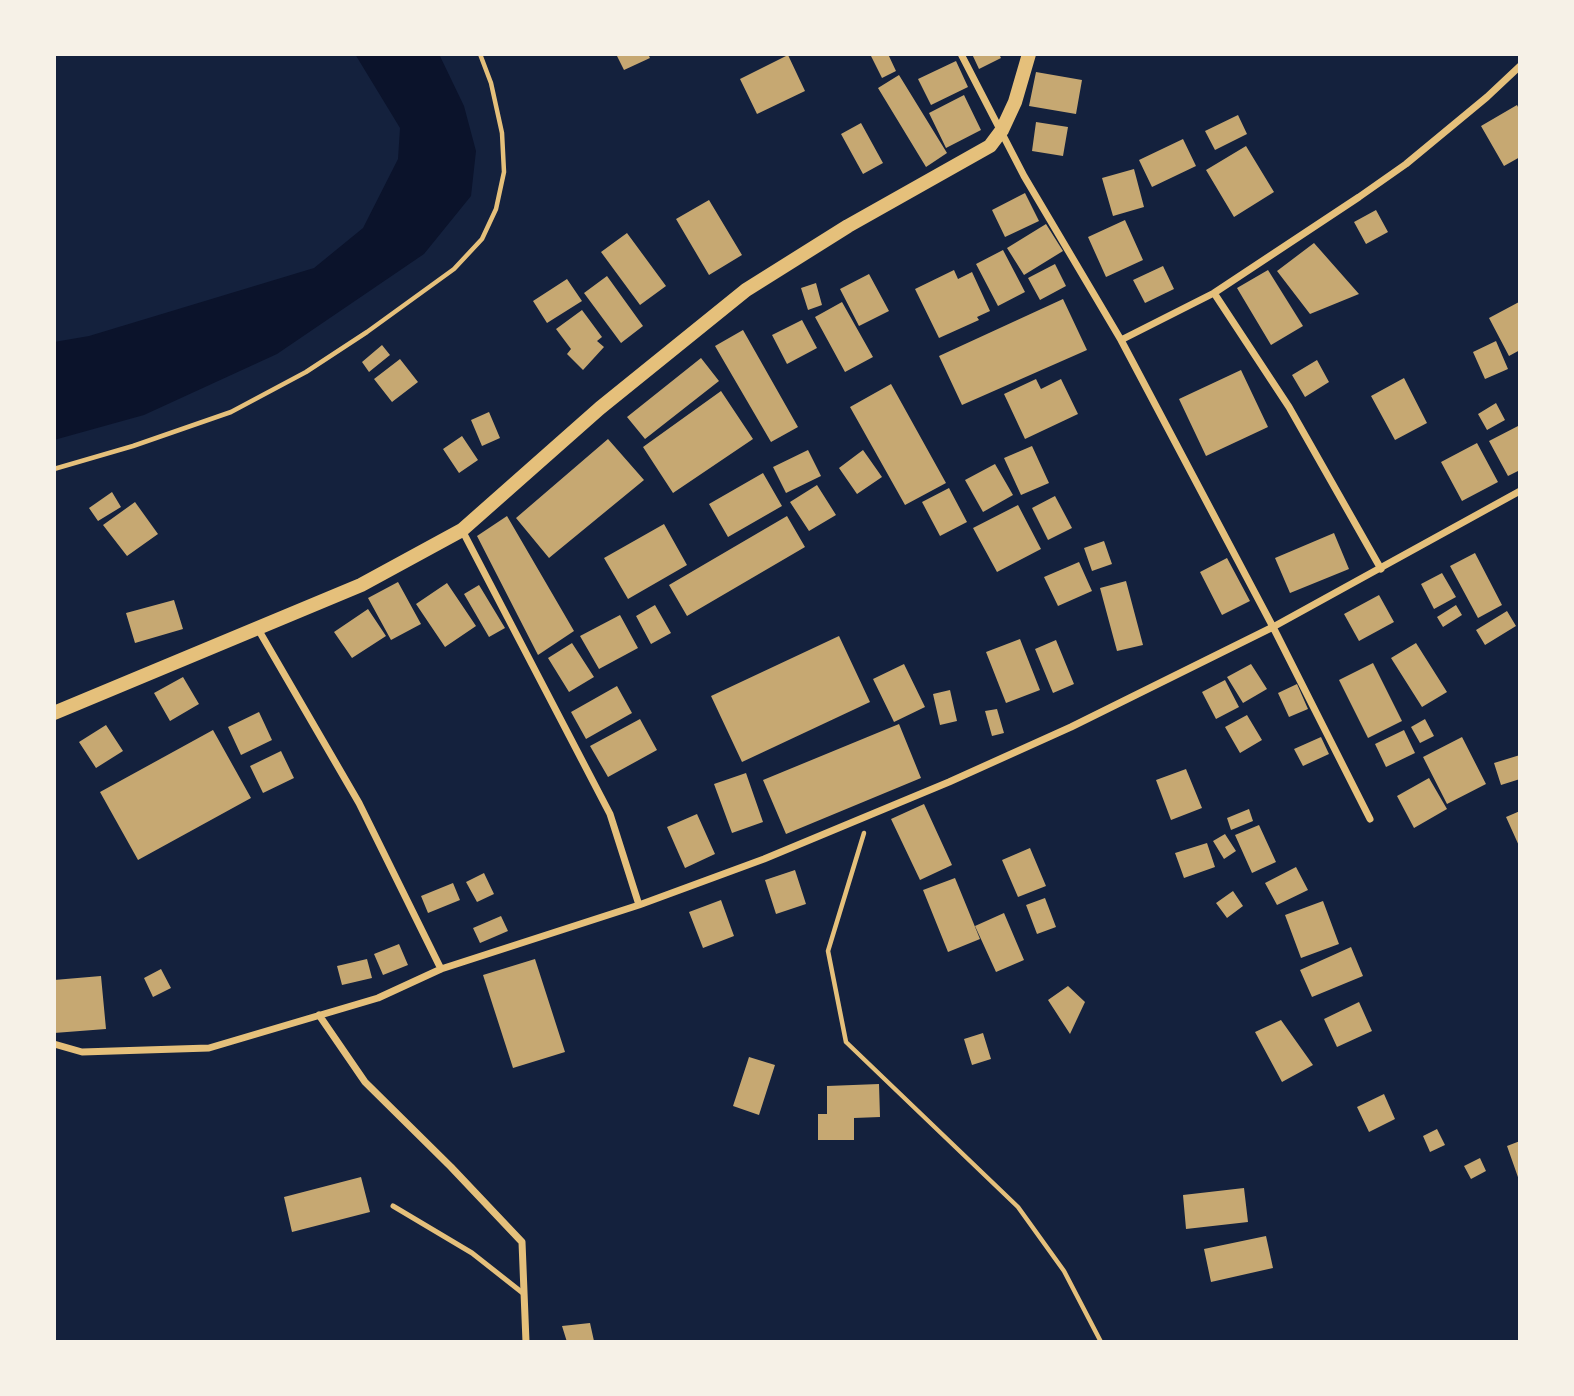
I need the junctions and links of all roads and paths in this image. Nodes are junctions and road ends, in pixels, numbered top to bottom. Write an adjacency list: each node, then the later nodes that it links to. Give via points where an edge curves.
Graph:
1 (480, 54): 8 (path, via 502,133 504,172 496,209 482,239 454,269 306,372 231,412)
2 (961, 54): 5 (street)
3 (1029, 54): 5 (main road)
4 (1520, 66): 6 (street, via 1406,164)
5 (1002, 130): 7 (street, via 1024,176); 10 (main road, via 990,146 746,290 600,408)
6 (1214, 293): 7 (street); 11 (street, via 1289,407)
7 (1121, 340): 12 (street)
8 (54, 469)
9 (1520, 491): 11 (street)
10 (462, 530): 13 (main road, via 361,585); 17 (street, via 610,814)
11 (1381, 569): 12 (street)
12 (1273, 627): 15 (street, via 1070,727); 16 (street)
13 (258, 629): 14 (main road); 18 (street, via 359,803)
14 (54, 713)
15 (869, 815): 17 (street); 24 (path, via 828,951 846,1042 1018,1207 1064,1271)
16 (1370, 819)
17 (639, 905): 18 (street)
18 (440, 969): 19 (street, via 378,998)
19 (319, 1015): 20 (street, via 209,1048 82,1052); 22 (street, via 365,1082 522,1242)
20 (54, 1044)
21 (393, 1206): 22 (lane, via 472,1253)
22 (524, 1294): 23 (street)
23 (526, 1342)
24 (1101, 1342)

